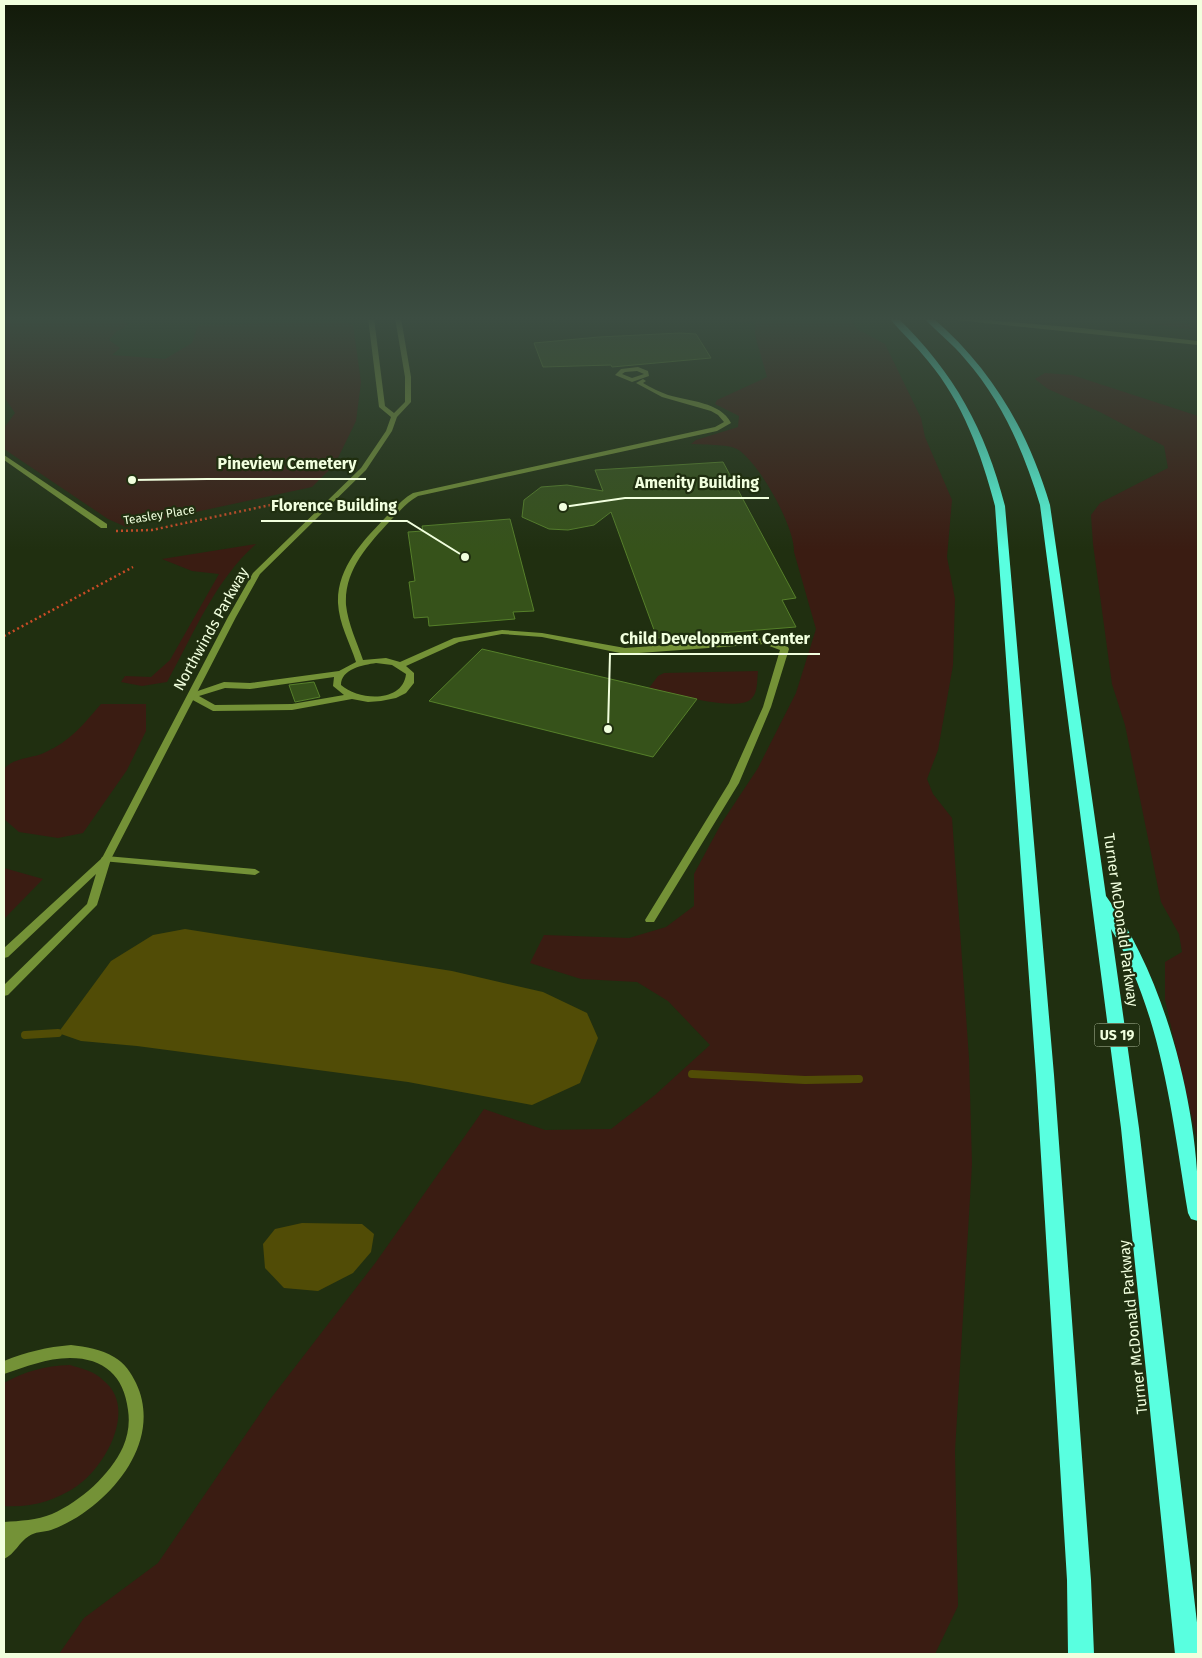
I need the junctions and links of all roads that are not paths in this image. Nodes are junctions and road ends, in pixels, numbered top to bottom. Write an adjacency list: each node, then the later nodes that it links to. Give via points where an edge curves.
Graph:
1 (381, 395): 6 (street, via 382,407)
2 (408, 395): 6 (street, Northwinds Parkway, via 408,402)
3 (664, 395): 9 (street, via 723,415 728,423 716,429 409,497 363,544 348,568 343,588 344,619)
4 (957, 395): 25 (highway, via 983,444 1000,506 1050,1144 1080,1580)
5 (996, 395): 16 (highway, Turner McDonald Parkway / US 19, via 1027,447 1040,484 1049,528)
6 (394, 416): 12 (street, Northwinds Parkway, via 389,431 364,469 257,573)
7 (4, 457): 8 (street, Teasley Place)
8 (104, 526)
9 (360, 663): 10 (street, via 385,661); 11 (street)
10 (401, 665): 13 (street, via 410,673 411,679 402,691 382,699); 17 (street, via 457,640 502,632 542,635 625,651 765,641 785,649 767,707 734,783)
11 (341, 673): 12 (street, via 250,686 224,685); 13 (street, via 336,686)
12 (192, 696): 13 (street, via 213,708 292,707); 14 (street, Northwinds Parkway)
13 (350, 697)
14 (106, 860): 15 (street); 18 (street, Northwinds Parkway); 19 (street, Northwinds Parkway, via 92,905)
15 (255, 872)
16 (1098, 895): 20 (highway, via 1136,959 1152,1001 1166,1049); 26 (highway, Turner McDonald Parkway / US 19, via 1130,1128)
17 (650, 920)
18 (4, 954)
19 (4, 992)
20 (1198, 1213)
21 (4, 1368): 22 (street, via 24,1358 54,1351 82,1352 107,1360 125,1376 136,1398 137,1423 129,1451 112,1478 87,1502 56,1520)
22 (24, 1529): 23 (street); 24 (street)
23 (4, 1530)
24 (4, 1551)
25 (1080, 1654)
26 (1188, 1654)

